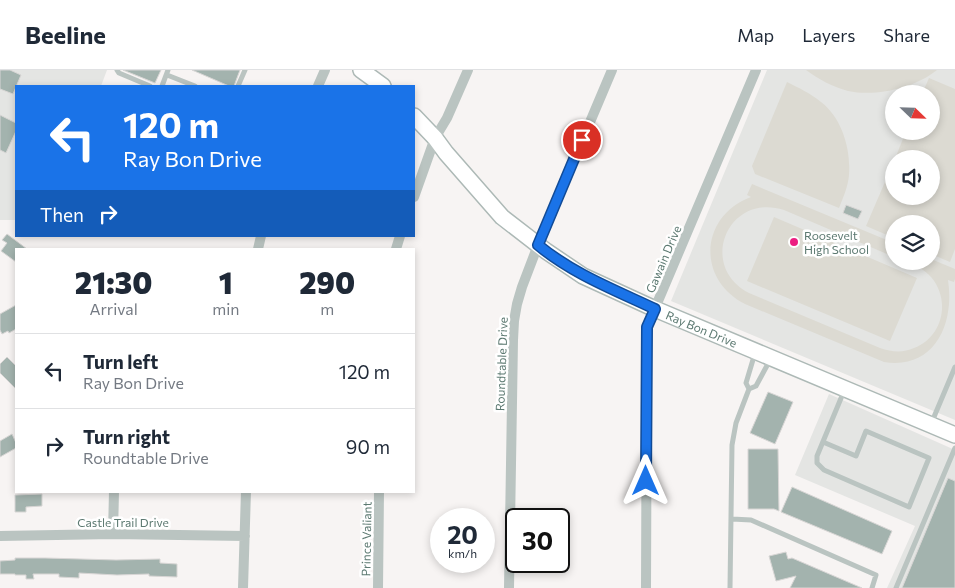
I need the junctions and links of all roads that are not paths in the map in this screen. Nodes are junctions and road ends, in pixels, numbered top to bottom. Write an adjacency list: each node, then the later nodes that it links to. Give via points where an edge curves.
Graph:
1 (118, 70): 9 (lane)
2 (245, 70): 12 (lane)
3 (325, 70): 13 (street)
4 (361, 70): 14 (street)
5 (468, 70): 16 (street)
6 (612, 70): 18 (street, Roundtable Drive)
7 (756, 70): 19 (street, Gawain Drive)
8 (167, 72): 10 (lane); 11 (lane)
9 (148, 85)
10 (162, 85)
11 (193, 85)
12 (238, 85)
13 (318, 85)
14 (383, 85)
15 (415, 117): 16 (street, Ray Bon Drive)
16 (436, 138): 17 (street); 18 (street, Ray Bon Drive, via 502,218)
17 (415, 194)
18 (538, 245): 19 (street, Ray Bon Drive, via 583,276); 39 (street, Roundtable Drive, via 522,287 514,321)
19 (655, 309): 20 (street, Ray Bon Drive); 40 (street, Gawain Drive, via 647,327)
20 (755, 351): 21 (street, Ray Bon Drive); 23 (lane, via 746,383)
21 (772, 358): 23 (lane, via 756,386); 24 (street, Ray Bon Drive)
22 (955, 367): 25 (lane)
23 (749, 389): 33 (lane, via 732,444)
24 (845, 389): 25 (street, Ray Bon Drive); 27 (lane)
25 (930, 425): 26 (street, Ray Bon Drive)
26 (955, 435)
27 (823, 442): 27 (lane, via 817,463 824,470 909,507 929,458 866,431 856,456)
28 (955, 448): 29 (lane)
29 (952, 463): 43 (lane)
30 (114, 493): 34 (street)
31 (246, 493): 36 (street)
32 (379, 493): 38 (street, Prince Valiant)
33 (732, 519): 41 (lane); 42 (lane, via 751,520 876,575)
34 (113, 534): 35 (street, Castle Trail Drive); 36 (street, Castle Trail Drive)
35 (0, 536)
36 (245, 536): 37 (street)
37 (243, 588)
38 (378, 588)
39 (509, 588)
40 (646, 588)
41 (730, 588)
42 (872, 588)
43 (896, 588)

